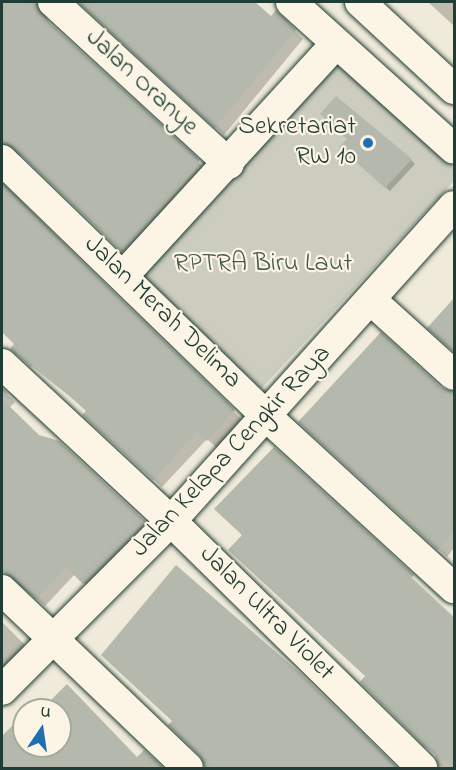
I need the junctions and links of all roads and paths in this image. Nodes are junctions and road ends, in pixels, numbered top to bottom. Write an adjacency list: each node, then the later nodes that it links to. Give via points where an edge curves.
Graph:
1 (53, 2): 8 (street, Jalan Oranye)
2 (291, 2): 4 (street)
3 (360, 2): 5 (street)
4 (336, 44): 6 (street); 8 (street)
5 (454, 89)
6 (454, 149)
7 (2, 160): 10 (street, Jalan Merah Delima)
8 (229, 164): 10 (street)
9 (454, 206): 11 (street, Jalan Kelapa Cengkir Raya)
10 (124, 274): 14 (street, Jalan Merah Delima)
11 (372, 301): 13 (street); 14 (street, Jalan Kelapa Cengkir Raya)
12 (2, 364): 15 (street, Jalan Ultra Violet)
13 (454, 375)
14 (266, 416): 15 (street, Jalan Kelapa Cengkir Raya); 16 (street, Jalan Merah Delima)
15 (171, 521): 18 (street, Jalan Kelapa Cengkir Raya); 21 (street, Jalan Ultra Violet)
16 (454, 588)
17 (2, 590): 18 (street)
18 (56, 641): 19 (street, Jalan Kelapa Cengkir Raya); 20 (street)
19 (2, 690)
20 (188, 768)
21 (422, 768)

